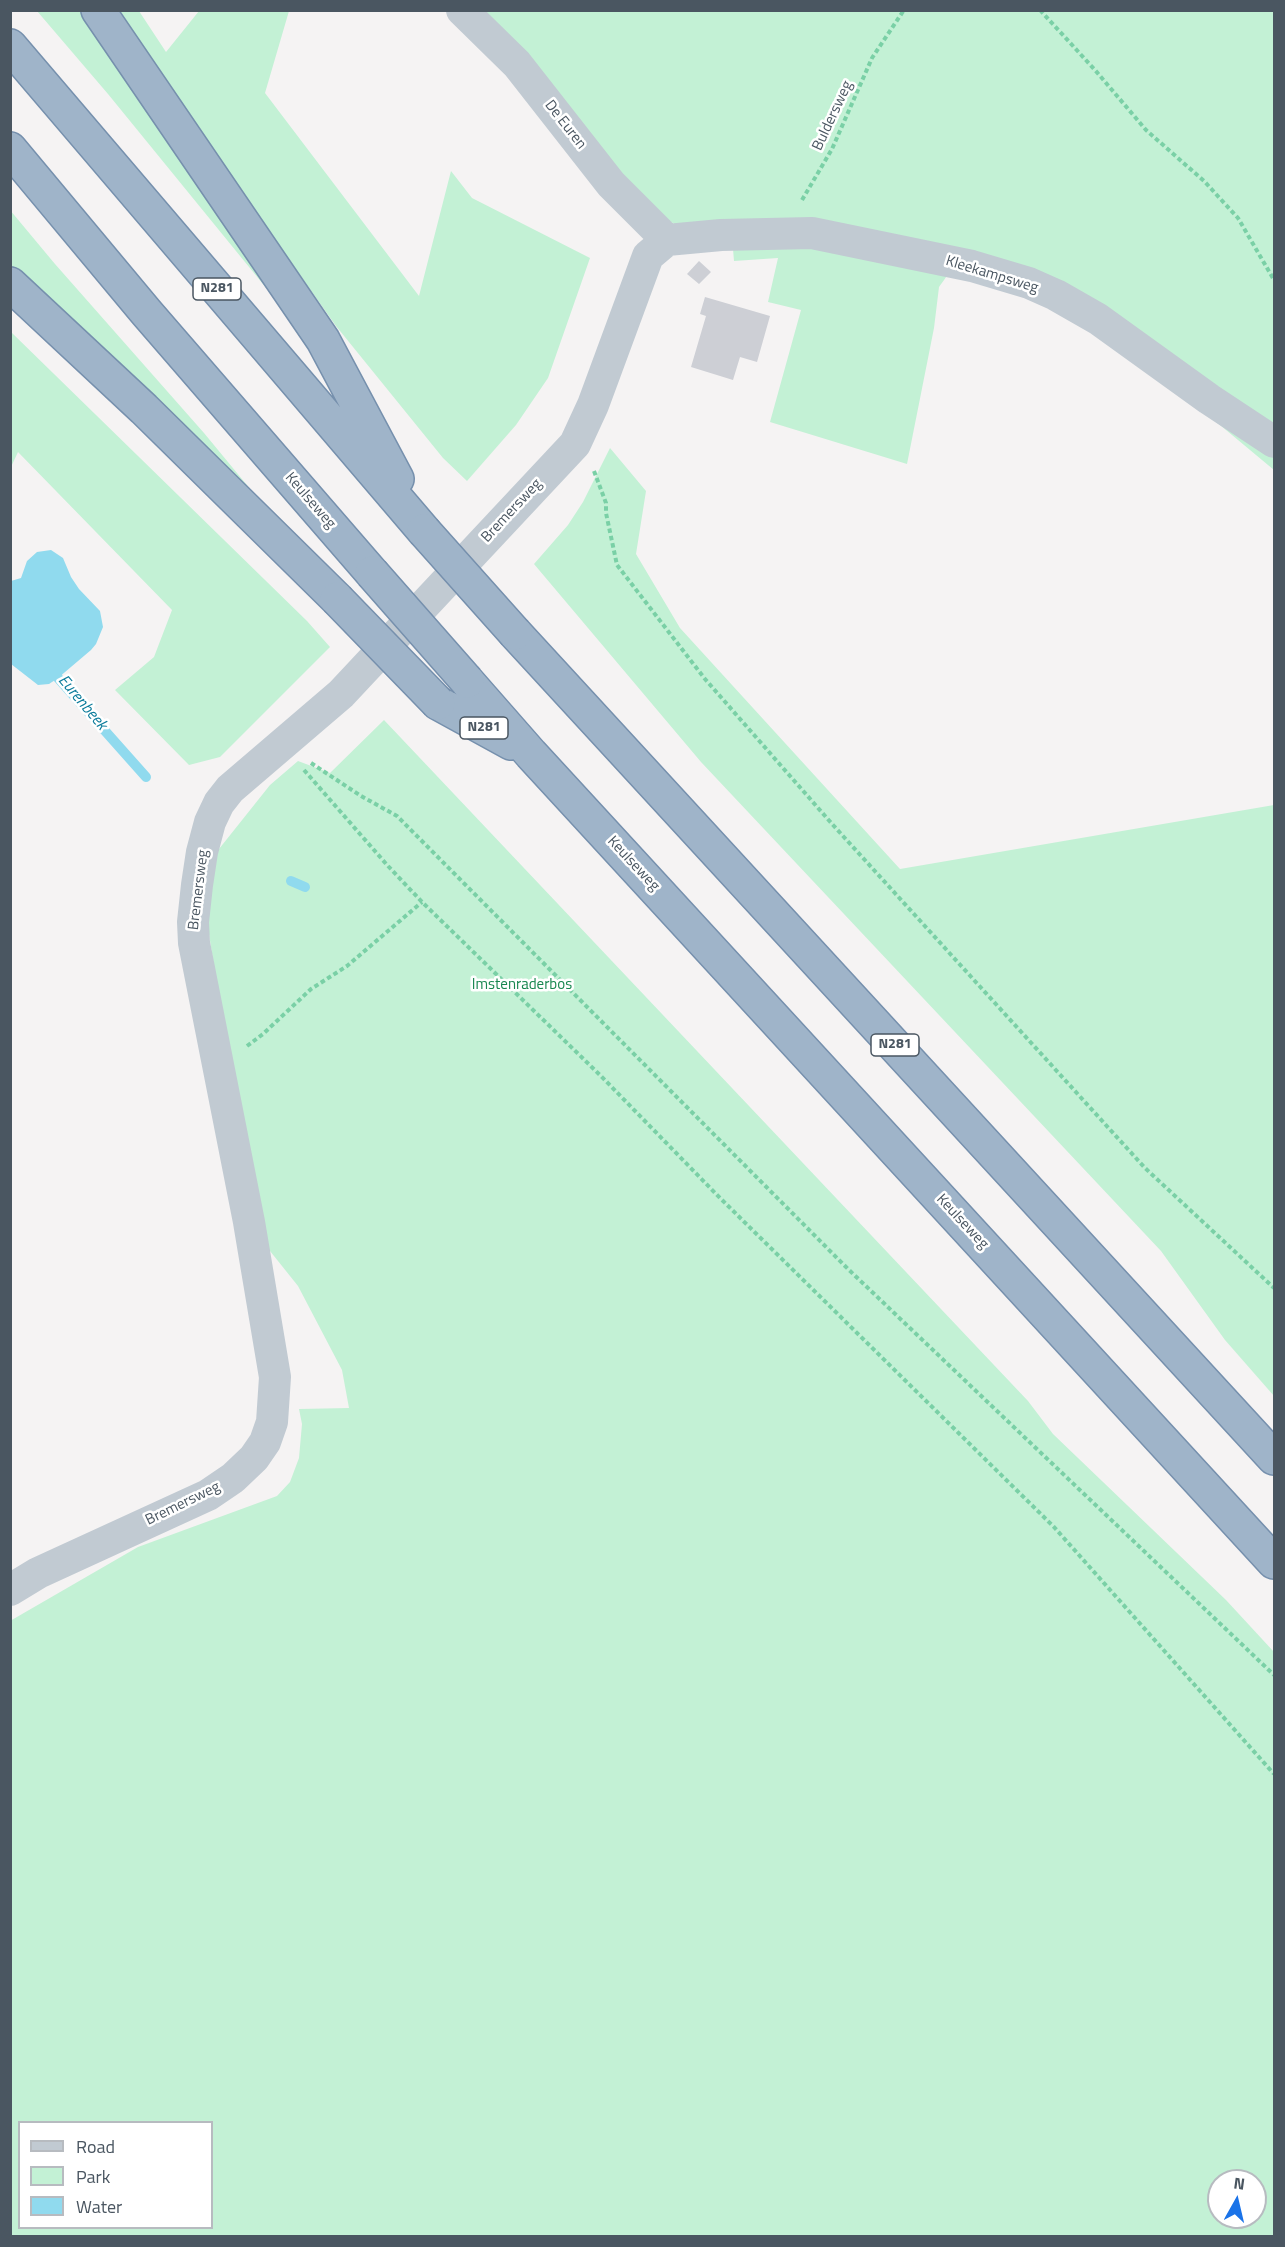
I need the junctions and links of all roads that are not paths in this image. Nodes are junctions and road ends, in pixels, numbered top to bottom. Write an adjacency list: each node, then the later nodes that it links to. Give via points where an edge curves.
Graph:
1 (98, 10): 8 (highway, N281, via 323,340)
2 (462, 10): 5 (street, De Euren, via 517,64 611,184)
3 (10, 46): 8 (highway, N281)
4 (10, 149): 9 (highway, Keulseweg / N281, bridge, via 146,312)
5 (667, 240): 7 (street, Kleekampsweg, via 812,232 972,266 1029,283 1098,319); 12 (street, Bremersweg, via 648,256 575,444 341,694 230,789 210,822 195,903 194,943 275,1377 272,1422 265,1442 233,1478 208,1495 38,1573)
6 (10, 284): 9 (highway, N281, bridge, via 144,409 438,703)
7 (1275, 442)
8 (424, 531): 10 (highway, N281, bridge)
9 (531, 754): 11 (highway, Keulseweg / N281)
10 (1275, 1458)
11 (1275, 1562)
12 (10, 1590)

